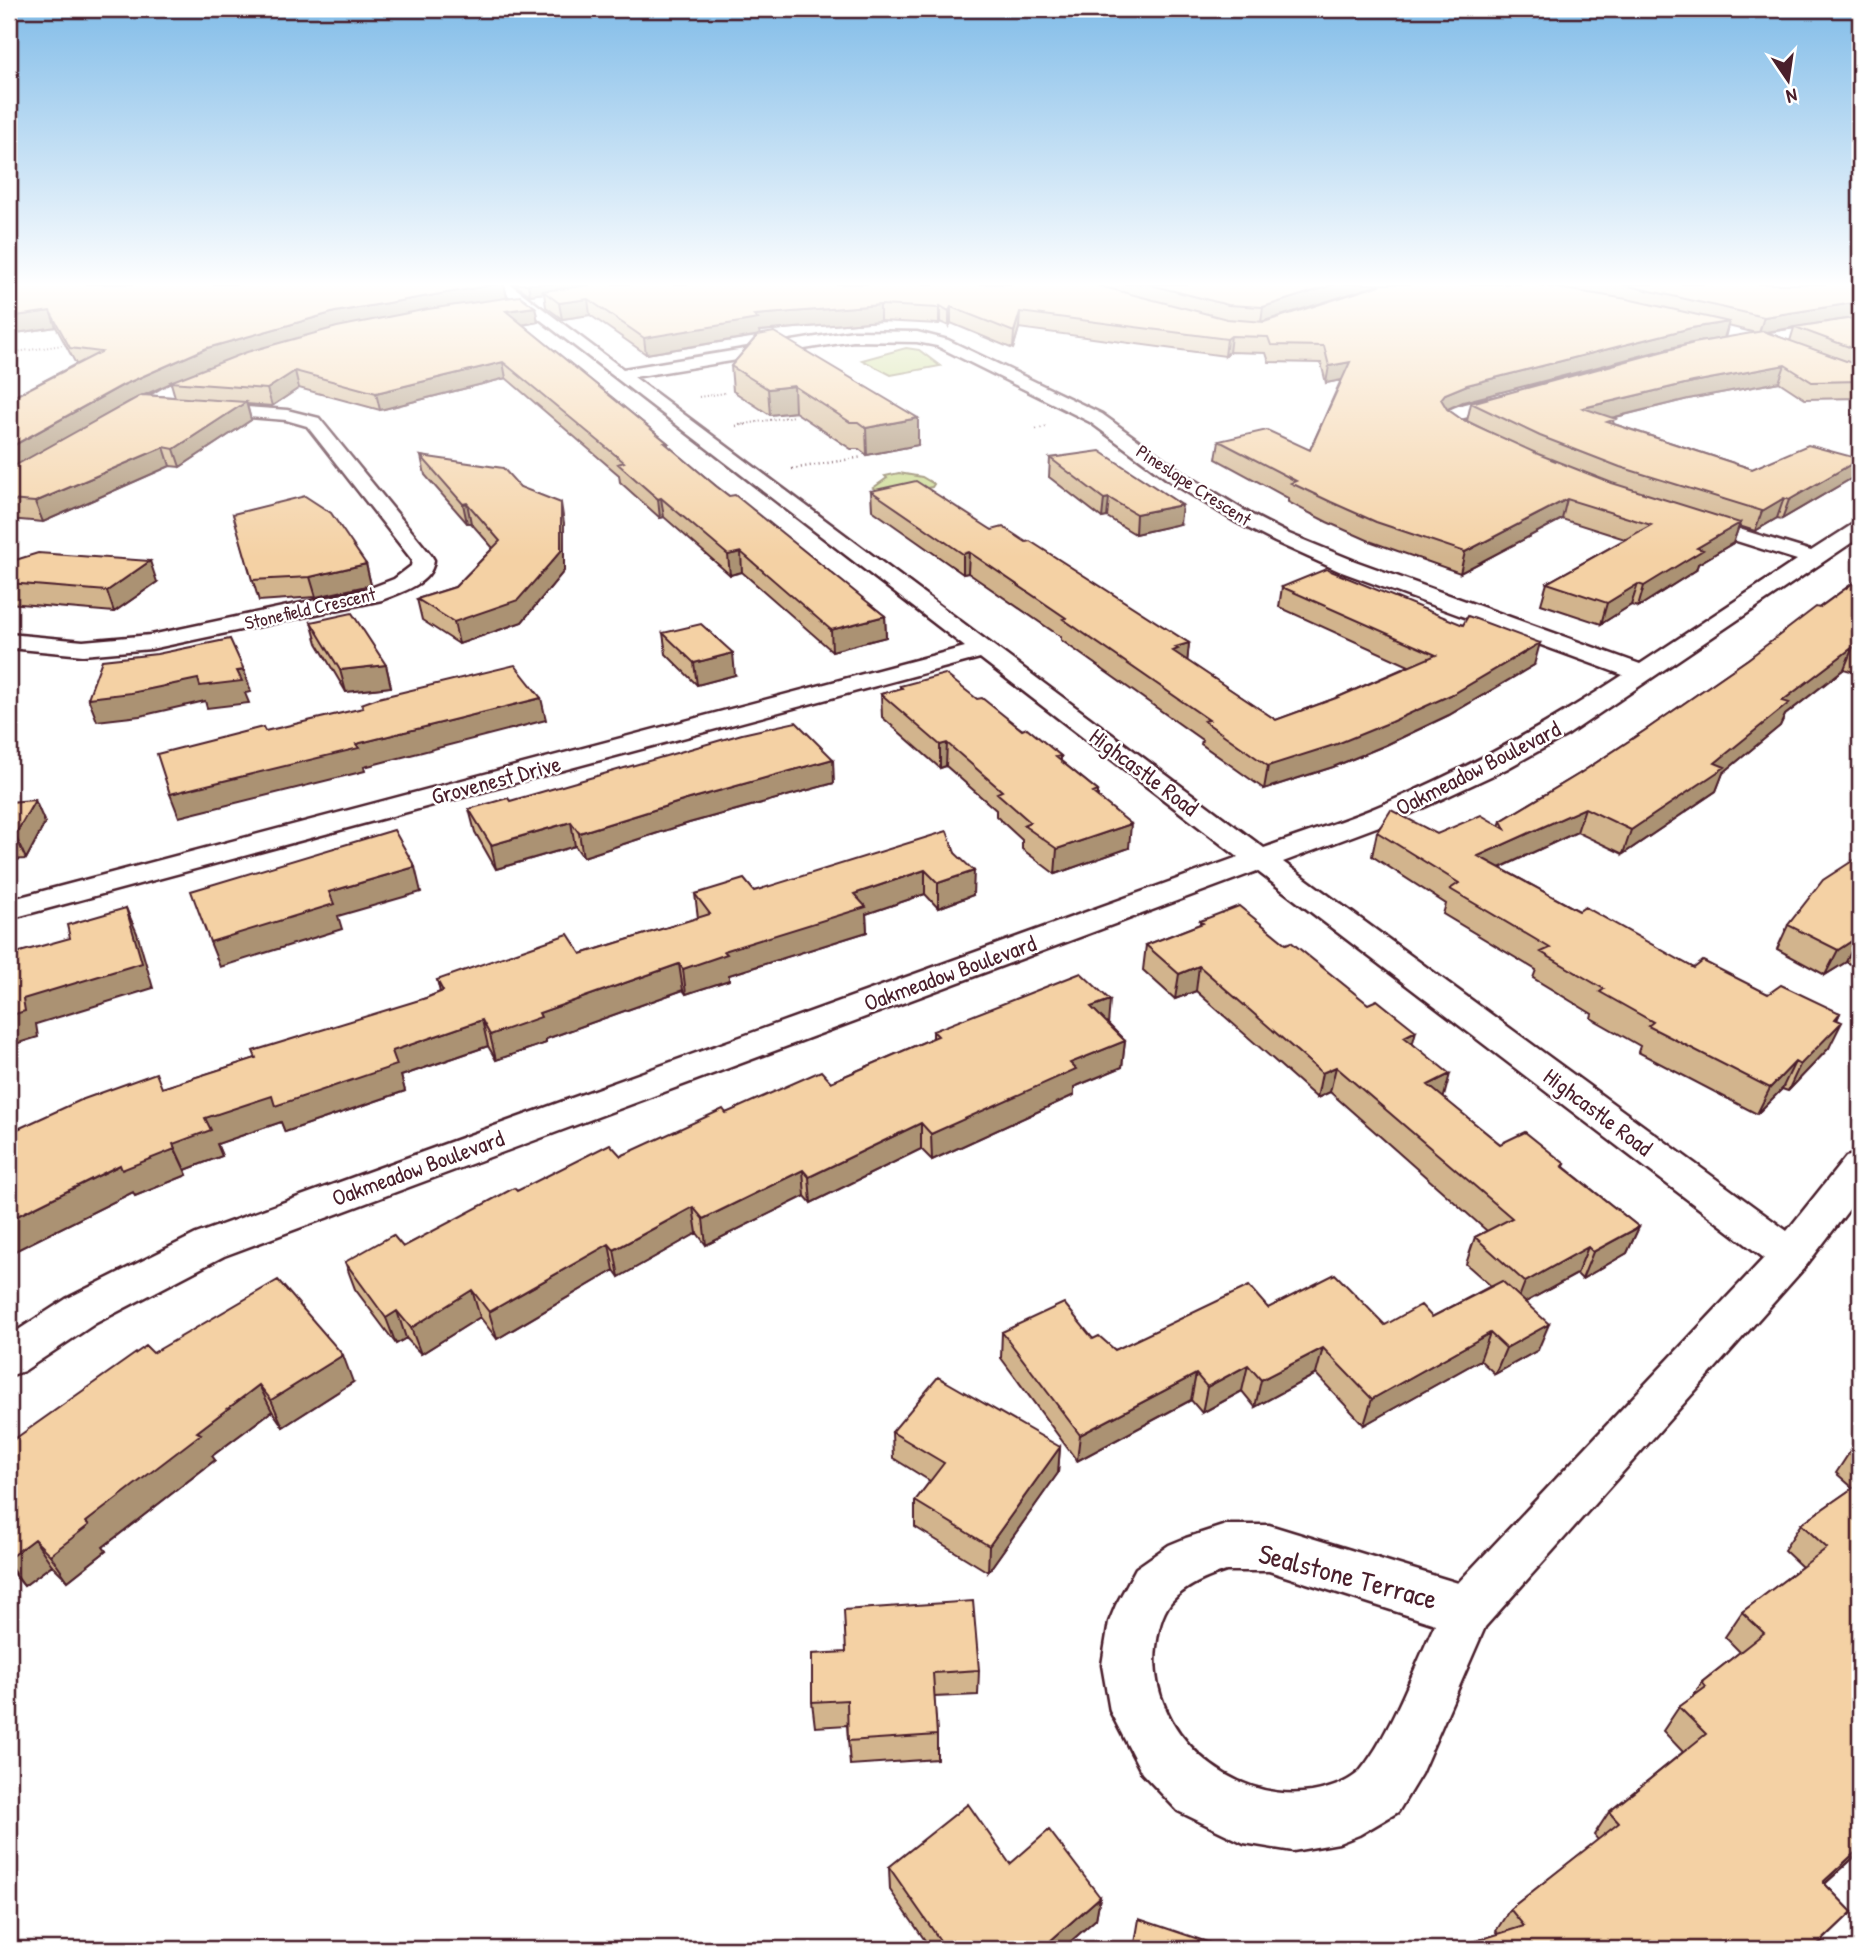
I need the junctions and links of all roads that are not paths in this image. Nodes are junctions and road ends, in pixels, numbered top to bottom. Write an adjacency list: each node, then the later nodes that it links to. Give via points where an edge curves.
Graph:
1 (209, 375): 5 (street)
2 (624, 375): 12 (street, Highcastle Road)
3 (1008, 375): 13 (street, Pineslope Crescent, via 1096,418 1178,478 1282,538)
4 (1528, 396): 7 (street, via 1448,418)
5 (146, 405): 6 (street); 11 (street, Stonefield Crescent, via 287,415 313,422 423,560 422,569 402,584 374,595 151,642 83,648)
6 (105, 428)
7 (1494, 446)
8 (1676, 516): 10 (street)
9 (1860, 528): 10 (street, Oakmeadow Boulevard)
10 (1812, 558): 13 (street, Oakmeadow Boulevard)
11 (9, 641)
12 (983, 650): 14 (street, Highcastle Road); 15 (street, Grovenest Drive)
13 (1642, 673): 14 (street, Oakmeadow Boulevard, via 1560,728 1496,763 1393,811)
14 (1261, 860): 17 (street, Highcastle Road); 18 (street, Oakmeadow Boulevard, via 210,1245 81,1311)
15 (9, 910)
16 (1860, 1167): 17 (street, Sealstone Terrace)
17 (1791, 1256): 19 (street, Sealstone Terrace)
18 (9, 1358)
19 (1467, 1610): 19 (street, Sealstone Terrace, via 1269,1549 1226,1548 1186,1561 1154,1586 1134,1622 1128,1664 1137,1711 1161,1754 1198,1791 1244,1815 1293,1823 1339,1815 1378,1791 1402,1755)

